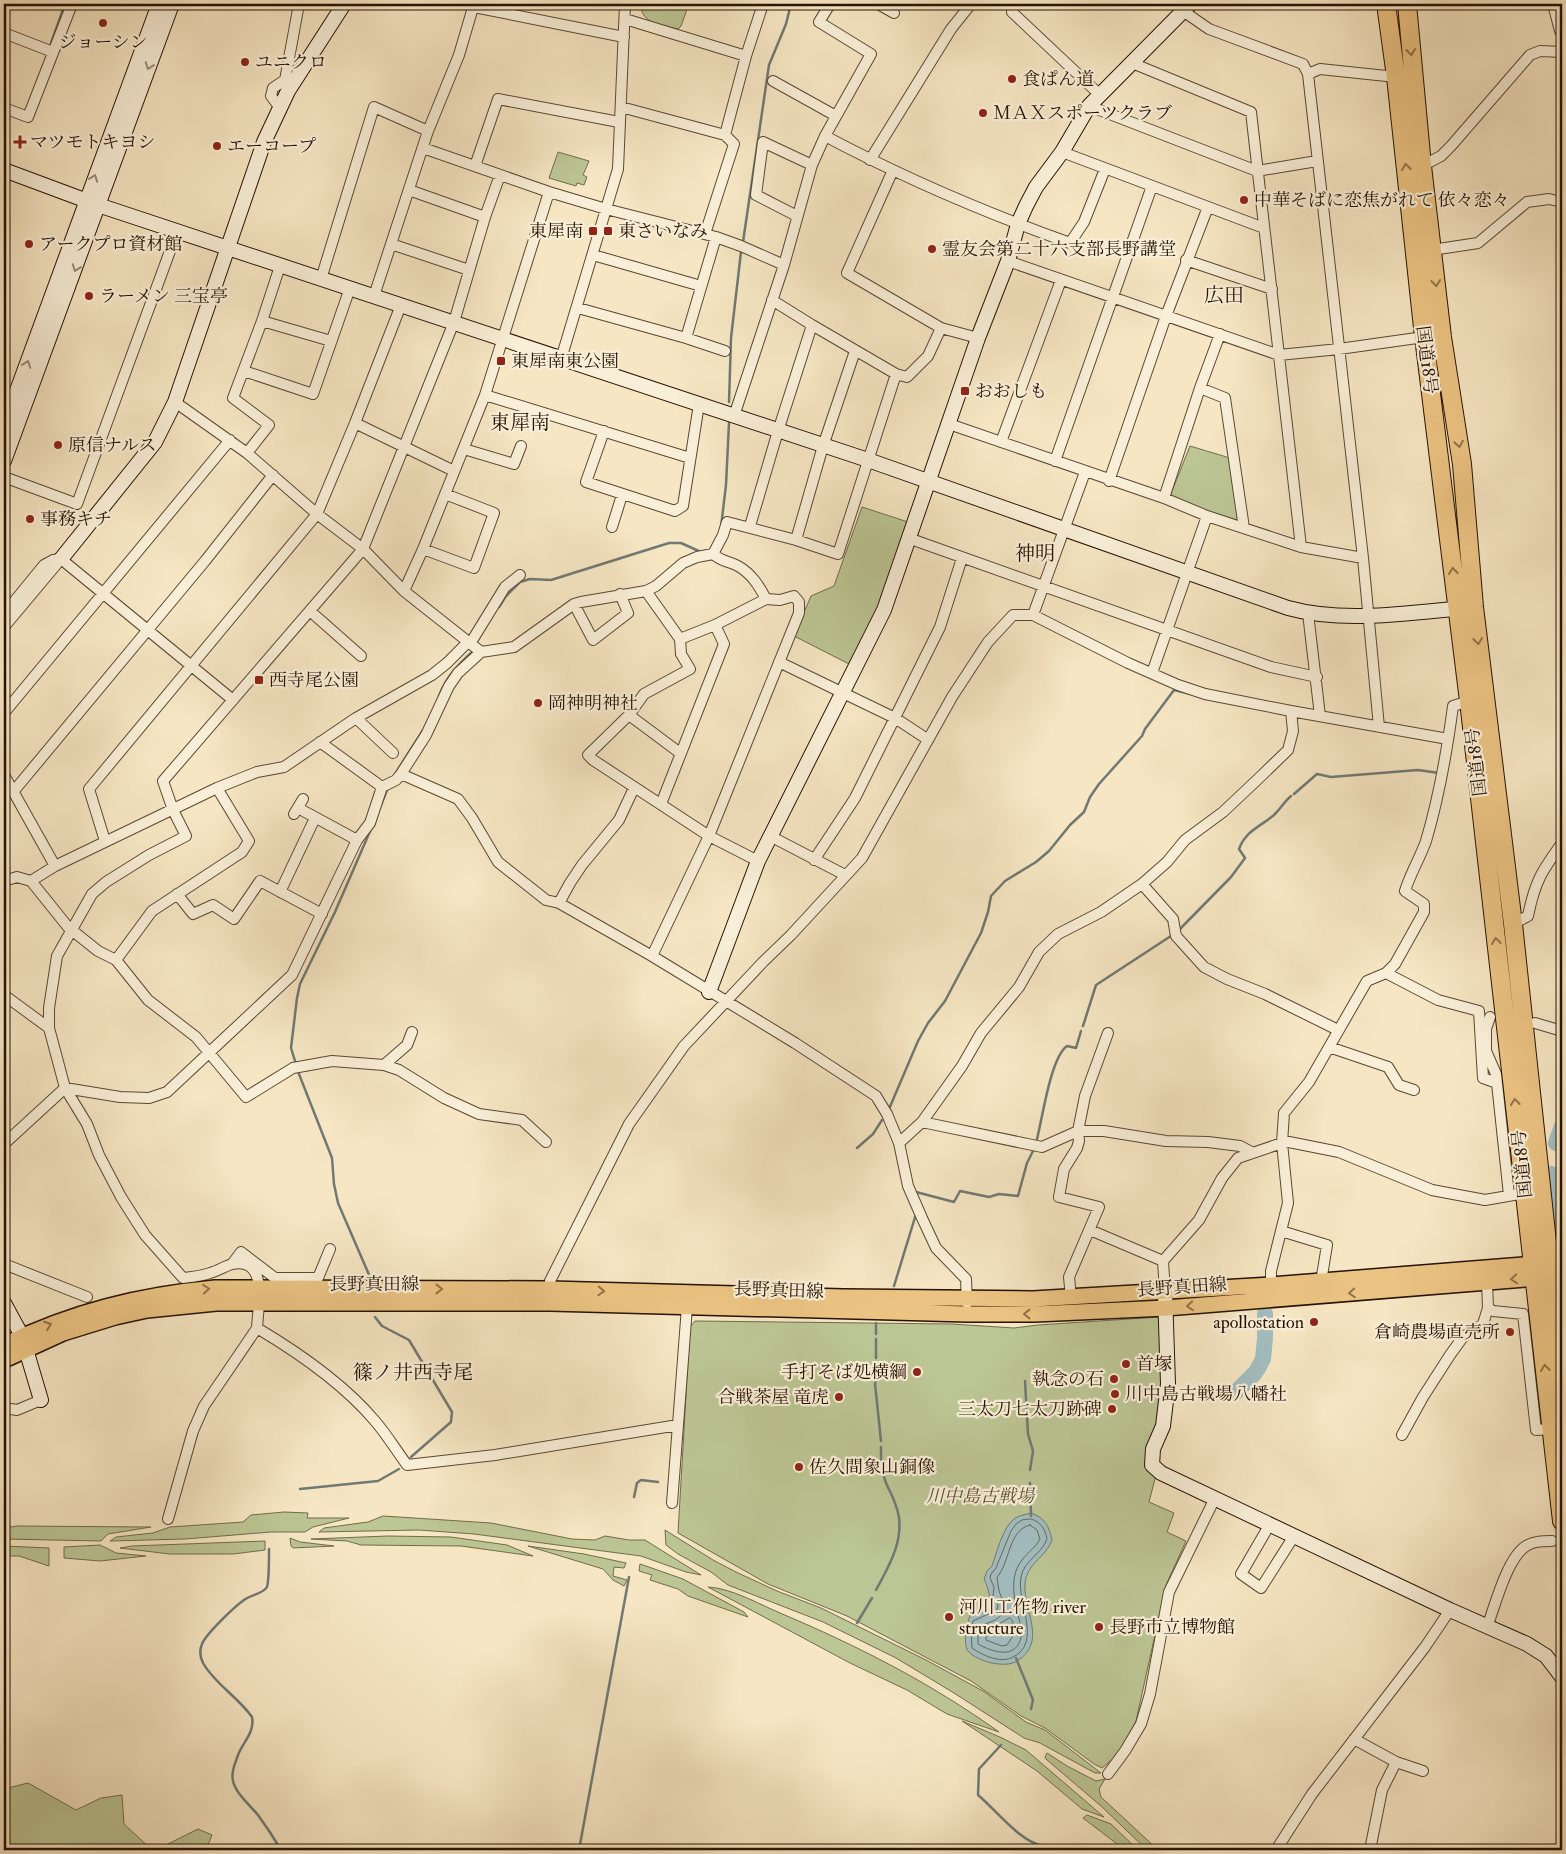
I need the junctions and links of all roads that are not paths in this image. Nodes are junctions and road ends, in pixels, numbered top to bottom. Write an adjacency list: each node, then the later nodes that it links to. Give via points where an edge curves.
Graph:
1 (72, 4): 22 (street)
2 (159, 4): 55 (street, one-way to 2)
3 (172, 4): 55 (street, one-way to 55)
4 (344, 4): 33 (street)
5 (625, 4): 18 (street)
6 (763, 4): 24 (street)
7 (830, 4): 34 (street, via 819,22 871,54)
8 (878, 4): 17 (street)
9 (971, 4): 41 (street, via 951,29)
10 (1386, 4): 27 (highway, 国道18号)
11 (1407, 4): 45 (highway, 国道18号, one-way to 45)
12 (1552, 4): 20 (street)
13 (296, 5): 33 (street, via 285,80 273,88 271,96)
14 (474, 5): 21 (street); 36 (street, via 459,55)
15 (1186, 7): 25 (street); 26 (street, via 1209,29 1303,64)
16 (1012, 12): 29 (street)
17 (894, 13)
18 (625, 19): 21 (street); 24 (street)
19 (4, 33): 22 (street)
20 (1562, 34)
21 (624, 37): 31 (street)
22 (54, 52): 32 (street, via 28,117)
23 (1562, 52): 45 (street, via 1540,51 1530,55 1451,146 1441,156)
24 (746, 56): 37 (street)
25 (1132, 63): 29 (street); 49 (street, via 1251,112)
26 (1308, 74): 27 (street, via 1320,69); 42 (street)
27 (1396, 78): 90 (highway, 国道18号, one-way to 27)
28 (773, 81): 34 (street)
29 (1100, 95): 30 (street)
30 (1089, 106): 40 (street); 49 (street)
31 (621, 107): 35 (street); 37 (street)
32 (4, 108)
33 (280, 108): 66 (street, via 264,142)
34 (836, 116): 38 (street)
35 (619, 122): 44 (street, via 498,99); 57 (street, via 618,169)
36 (428, 131): 39 (street); 74 (street, via 374,107)
37 (725, 135): 63 (street, via 734,144)
38 (825, 136): 41 (street); 43 (street)
39 (423, 148): 44 (street); 52 (street)
40 (1062, 152): 46 (street); 60 (street, via 1036,187)
41 (870, 160): 48 (street)
42 (1317, 161): 49 (street); 95 (street)
43 (812, 165): 58 (street); 58 (street, via 763,142 756,195)
44 (475, 166): 50 (street)
45 (1422, 166): 67 (highway, 国道18号)
46 (1105, 169): 51 (street); 60 (street, via 1084,222 1070,243)
47 (4, 170): 55 (street)
48 (893, 170): 60 (street); 88 (street, via 847,272)
49 (1257, 171): 61 (street)
50 (500, 175): 53 (street); 59 (street)
51 (1152, 186): 56 (street); 80 (street)
52 (409, 190): 59 (street); 65 (street)
53 (549, 192): 57 (street); 93 (street)
54 (1562, 202): 67 (street, via 1549,199 1527,202 1478,243)
55 (92, 203): 62 (street); 109 (street, one-way to 55); 121 (street, one-way to 121)
56 (1208, 206): 61 (street); 70 (street)
57 (606, 209): 63 (street); 68 (street)
58 (797, 216): 71 (street)
59 (485, 217): 73 (street)
60 (1018, 224): 69 (street)
61 (1264, 228): 78 (street)
62 (177, 232): 66 (street); 126 (street, via 76,504)
63 (705, 234): 64 (street)
64 (716, 237): 71 (street); 76 (street)
65 (391, 244): 73 (street); 79 (street)
66 (228, 249): 72 (street); 104 (street)
67 (1432, 250): 156 (highway, 国道18号, one-way to 156, via 1462,464)
68 (593, 255): 76 (street); 83 (street)
69 (1008, 260): 75 (street); 92 (street)
70 (1186, 260): 78 (street); 84 (street)
71 (784, 265): 81 (street)
72 (280, 266): 74 (street); 85 (street)
73 (469, 270): 86 (street)
74 (321, 279): 77 (street)
75 (1061, 280): 80 (street); 113 (street)
76 (701, 286): 91 (street)
77 (350, 288): 79 (street); 94 (street)
78 (1272, 289): 98 (street)
79 (374, 296): 82 (street)
80 (1112, 297): 84 (street); 122 (street)
81 (772, 300): 87 (street); 106 (street)
82 (401, 305): 86 (street); 107 (street)
83 (578, 308): 91 (street); 99 (street)
84 (1166, 316): 89 (street); 127 (street)
85 (262, 321): 94 (street); 100 (street)
86 (454, 322): 93 (street); 116 (street)
87 (812, 325): 97 (street); 111 (street)
88 (941, 328): 92 (street); 101 (street, via 928,356 907,377)
89 (1220, 334): 98 (street); 102 (street)
90 (1424, 337): 95 (street); 156 (highway, 国道18号, one-way to 90)
91 (686, 338): 96 (street)
92 (978, 338): 108 (street)
93 (503, 339): 99 (street); 103 (street)
94 (331, 341): 100 (street, via 313,394)
95 (1339, 350): 98 (street); 145 (street)
96 (725, 351)
97 (855, 351): 101 (street); 115 (street)
98 (1279, 355): 140 (street)
99 (561, 359): 105 (street)
100 (244, 371): 118 (street, via 233,398 269,425)
101 (896, 374): 120 (street)
102 (1200, 388): 131 (street); 136 (street, via 1225,398)
103 (485, 395): 110 (street); 117 (street)
104 (176, 402): 112 (street); 146 (street, via 156,442)
105 (699, 404): 106 (street); 119 (street)
106 (734, 416): 111 (street)
107 (356, 423): 116 (street); 132 (street)
108 (949, 424): 113 (street); 128 (street)
109 (4, 426)
110 (604, 431): 119 (street); 130 (street, via 586,482)
111 (778, 431): 115 (street); 134 (street)
112 (230, 440): 118 (street); 152 (street)
113 (1001, 442): 122 (street)
114 (521, 446): 117 (street, via 514,464)
115 (824, 446): 120 (street); 139 (street)
116 (405, 448): 123 (street); 141 (street)
117 (464, 449): 123 (street)
118 (247, 452): 125 (street)
119 (690, 458): 130 (street, via 683,506 675,511)
120 (868, 460): 128 (street); 139 (street, via 838,554)
121 (4, 461)
122 (1055, 461): 124 (street)
123 (454, 471): 129 (street)
124 (1086, 472): 127 (street); 137 (street)
125 (273, 475): 132 (street); 164 (street)
126 (4, 477)
127 (1110, 480): 131 (street)
128 (928, 481): 137 (street); 138 (street)
129 (445, 494): 142 (street); 142 (street, via 494,513 474,568)
130 (622, 495): 135 (street)
131 (1164, 498): 133 (street)
132 (317, 514): 141 (street); 171 (street)
133 (1207, 516): 136 (street); 147 (street)
134 (750, 526): 139 (street); 143 (street, via 727,522)
135 (612, 527)
136 (1244, 528): 140 (street)
137 (1064, 529): 147 (street); 149 (street)
138 (908, 538): 144 (street); 174 (street, via 884,610)
139 (796, 540)
140 (1301, 547): 145 (street)
141 (363, 549): 150 (street); 157 (street)
142 (423, 549): 150 (street)
143 (713, 554): 151 (street, via 697,556); 154 (street, via 752,576)
144 (962, 558): 149 (street); 182 (street, via 940,627)
145 (1363, 558): 161 (street)
146 (61, 559): 152 (street); 159 (street, via 44,565); 163 (street)
147 (1187, 573): 158 (street); 165 (street)
148 (520, 575): 167 (street, via 505,587)
149 (1044, 587): 160 (street); 165 (street)
150 (404, 591): 167 (street)
151 (646, 591): 153 (street); 166 (street)
152 (103, 594): 164 (street); 178 (street)
153 (620, 594): 155 (street); 155 (street, via 628,613 593,640)
154 (766, 600): 162 (street); 170 (street, via 794,596 799,602 799,614)
155 (574, 604): 168 (street, via 514,646)
156 (1466, 608): 161 (street); 176 (highway, 国道18号); 215 (highway, 国道18号, one-way to 215)
157 (310, 611): 169 (street); 175 (street)
158 (1308, 613): 161 (street); 173 (street)
159 (4, 614)
160 (1033, 615): 172 (street); 184 (street, via 1013,615 988,642)
161 (1369, 617): 183 (street)
162 (716, 625): 166 (street); 188 (street, via 724,644)
163 (4, 627)
164 (147, 630): 171 (street); 194 (street)
165 (1167, 630): 172 (street); 173 (street, via 1271,667)
166 (680, 639): 179 (street, via 681,654 690,669 644,694)
167 (468, 642): 168 (street); 181 (street, via 432,675)
168 (481, 652): 189 (street, via 449,686 426,735)
169 (361, 656)
170 (779, 662): 174 (street); 199 (street)
171 (191, 665): 175 (street); 202 (street, via 89,789)
172 (1152, 673): 177 (street, via 1205,694)
173 (1316, 677): 180 (street)
174 (842, 692): 182 (street); 200 (street)
175 (233, 700): 197 (street, via 163,781)
176 (1469, 701): 185 (street, via 1452,706); 243 (highway, 国道18号, one-way to 176)
177 (1291, 711): 180 (street); 210 (street, via 1293,731 1288,750 1223,812 1185,840 1167,862)
178 (4, 713)
179 (629, 715): 188 (street); 193 (street, via 588,755)
180 (1320, 716): 183 (street)
181 (356, 718): 186 (street); 187 (street)
182 (895, 718): 184 (street); 204 (street, via 855,798)
183 (1379, 727): 185 (street)
184 (927, 739): 207 (street, via 862,858)
185 (1448, 739): 219 (street, via 1425,844 1405,891 1424,904 1424,912 1396,964)
186 (320, 742): 191 (street); 192 (street, via 284,767 257,772)
187 (393, 753)
188 (680, 753): 195 (street)
189 (401, 774): 191 (street); 213 (street, via 458,800 498,862 546,900)
190 (4, 775): 194 (street)
191 (382, 787): 201 (street, via 370,823)
192 (217, 788): 197 (street); 212 (street, via 249,841 242,852)
193 (634, 788): 195 (street); 213 (street, via 619,820 582,865)
194 (13, 792): 206 (street)
195 (661, 804): 199 (street)
196 (298, 807): 198 (street)
197 (173, 810): 202 (street); 216 (street, via 186,836 106,882 92,894)
198 (316, 818): 201 (street); 211 (street)
199 (709, 836): 205 (street); 217 (street)
200 (772, 837): 204 (street); 205 (street)
201 (357, 840): 214 (street)
202 (105, 841): 206 (street)
203 (1562, 843): 215 (street, via 1543,868 1533,890 1528,916)
204 (814, 860): 207 (street)
205 (758, 861): 220 (street)
206 (54, 866): 209 (street)
207 (845, 876): 222 (street)
208 (4, 881): 209 (street, via 17,877)
209 (30, 881): 216 (street)
210 (1142, 884): 226 (street, via 1173,919 1176,936 1204,967); 236 (street, via 1101,912 1058,934 1039,952 1019,987 981,1033)
211 (280, 892): 212 (street, via 260,881 234,919 213,905 193,914); 214 (street)
212 (177, 894): 218 (street, via 152,911)
213 (559, 903): 217 (street)
214 (322, 914): 231 (street, via 292,975)
215 (1513, 924): 250 (highway, 国道18号)
216 (72, 930): 218 (street); 225 (street, via 57,956)
217 (652, 956): 220 (street)
218 (116, 960): 231 (street, via 148,1000 196,1037)
219 (1386, 973): 226 (street, via 1367,981); 233 (street, via 1438,1000 1479,1011 1482,1078)
220 (709, 992): 222 (street)
221 (4, 995): 225 (street)
222 (726, 1002): 239 (street, via 876,1096); 256 (street, via 684,1046 629,1124 550,1281)
223 (1490, 1016): 233 (street, via 1486,1051 1496,1074)
224 (1536, 1023): 227 (street)
225 (49, 1028): 234 (street)
226 (1338, 1030): 230 (street)
227 (1562, 1031)
228 (412, 1032): 232 (street, via 408,1045)
229 (1108, 1033): 237 (street, via 1085,1096)
230 (1329, 1047): 235 (street, via 1388,1067 1399,1085); 240 (street, via 1309,1082 1284,1114)
231 (208, 1053): 232 (street, via 246,1096 296,1068 332,1061); 234 (street, via 167,1092 149,1098)
232 (384, 1065): 238 (street, via 479,1114 522,1120)
233 (1496, 1083): 243 (street)
234 (65, 1088): 241 (street); 249 (street, via 145,1235 183,1278 211,1273 232,1264)
235 (1414, 1090)
236 (922, 1122): 237 (street, via 1042,1147); 239 (street)
237 (1078, 1130): 242 (street, via 1240,1146); 244 (street, via 1079,1141 1064,1169 1059,1197 1099,1207)
238 (546, 1142)
239 (899, 1143): 262 (street, via 908,1186 936,1248 966,1279)
240 (1282, 1143): 242 (street); 243 (street, via 1339,1152 1432,1190 1484,1200); 245 (street, via 1288,1203)
241 (4, 1144)
242 (1253, 1153): 247 (street, via 1238,1158 1222,1178 1199,1220)
243 (1517, 1194): 250 (highway, 国道18号)
244 (1090, 1230): 247 (street); 258 (street, via 1069,1277)
245 (1282, 1231): 251 (street, via 1327,1245); 254 (street, via 1271,1271)
246 (330, 1249): 253 (street)
247 (1163, 1261): 259 (street)
248 (4, 1264): 257 (street)
249 (254, 1265): 255 (street); 255 (street)
250 (1549, 1270): 251 (main road, 長野真田線); 252 (main road, 長野真田線, one-way to 252); 268 (highway, 国道18号); 272 (highway, 国道18号, one-way to 250)
251 (1321, 1282): 254 (main road, 長野真田線)
252 (1487, 1282): 259 (main road, 長野真田線, one-way to 259); 263 (street)
253 (317, 1283): 255 (main road, 長野真田線); 256 (main road, 長野真田線, one-way to 256)
254 (1271, 1285): 259 (main road, 長野真田線)
255 (267, 1289): 256 (main road, 長野真田線); 265 (street); 266 (main road, 長野真田線, via 216,1303 147,1310)
256 (550, 1296): 261 (main road, 長野真田線); 262 (main road, 長野真田線, one-way to 262, via 687,1294)
257 (86, 1297)
258 (1071, 1298): 259 (main road, 長野真田線); 262 (main road, 長野真田線)
259 (1165, 1300): 262 (main road, 長野真田線, one-way to 262, via 1035,1314); 274 (street, via 1168,1384 1163,1426 1153,1450 1152,1465 1161,1473)
260 (4, 1303): 266 (street)
261 (687, 1307): 262 (main road, 長野真田線); 271 (street)
262 (967, 1307)
263 (1488, 1308): 272 (street, via 1524,1314 1536,1430); 273 (street, via 1484,1324 1463,1337 1423,1397)
264 (4, 1321): 266 (street)
265 (257, 1328): 271 (street, via 290,1347 336,1384 375,1421 407,1465 495,1455); 276 (street, via 204,1406 193,1431)
266 (16, 1342): 267 (main road, 長野真田線); 269 (street)
267 (4, 1360)
268 (1562, 1383)
269 (41, 1400): 270 (street, via 17,1410)
270 (4, 1408)
271 (678, 1425): 275 (street)
272 (1552, 1429): 277 (highway, 国道18号)
273 (1402, 1436)
274 (1216, 1498): 278 (street); 287 (street, via 1169,1592 1142,1724)
275 (672, 1503)
276 (168, 1519)
277 (1562, 1521)
278 (1270, 1524): 279 (street); 279 (street, via 1241,1574 1261,1588)
279 (1294, 1536): 281 (street)
280 (1552, 1541): 282 (street, via 1532,1542 1518,1552)
281 (1450, 1610): 282 (street); 284 (street)
282 (1487, 1627): 283 (street, via 1536,1649 1554,1664)
283 (1562, 1677)
284 (1354, 1739): 285 (street); 288 (street, via 1312,1794)
285 (1396, 1762): 286 (street); 289 (street, via 1382,1790)
286 (1423, 1771)
287 (1108, 1774)
288 (1276, 1850)
289 (1370, 1850)

